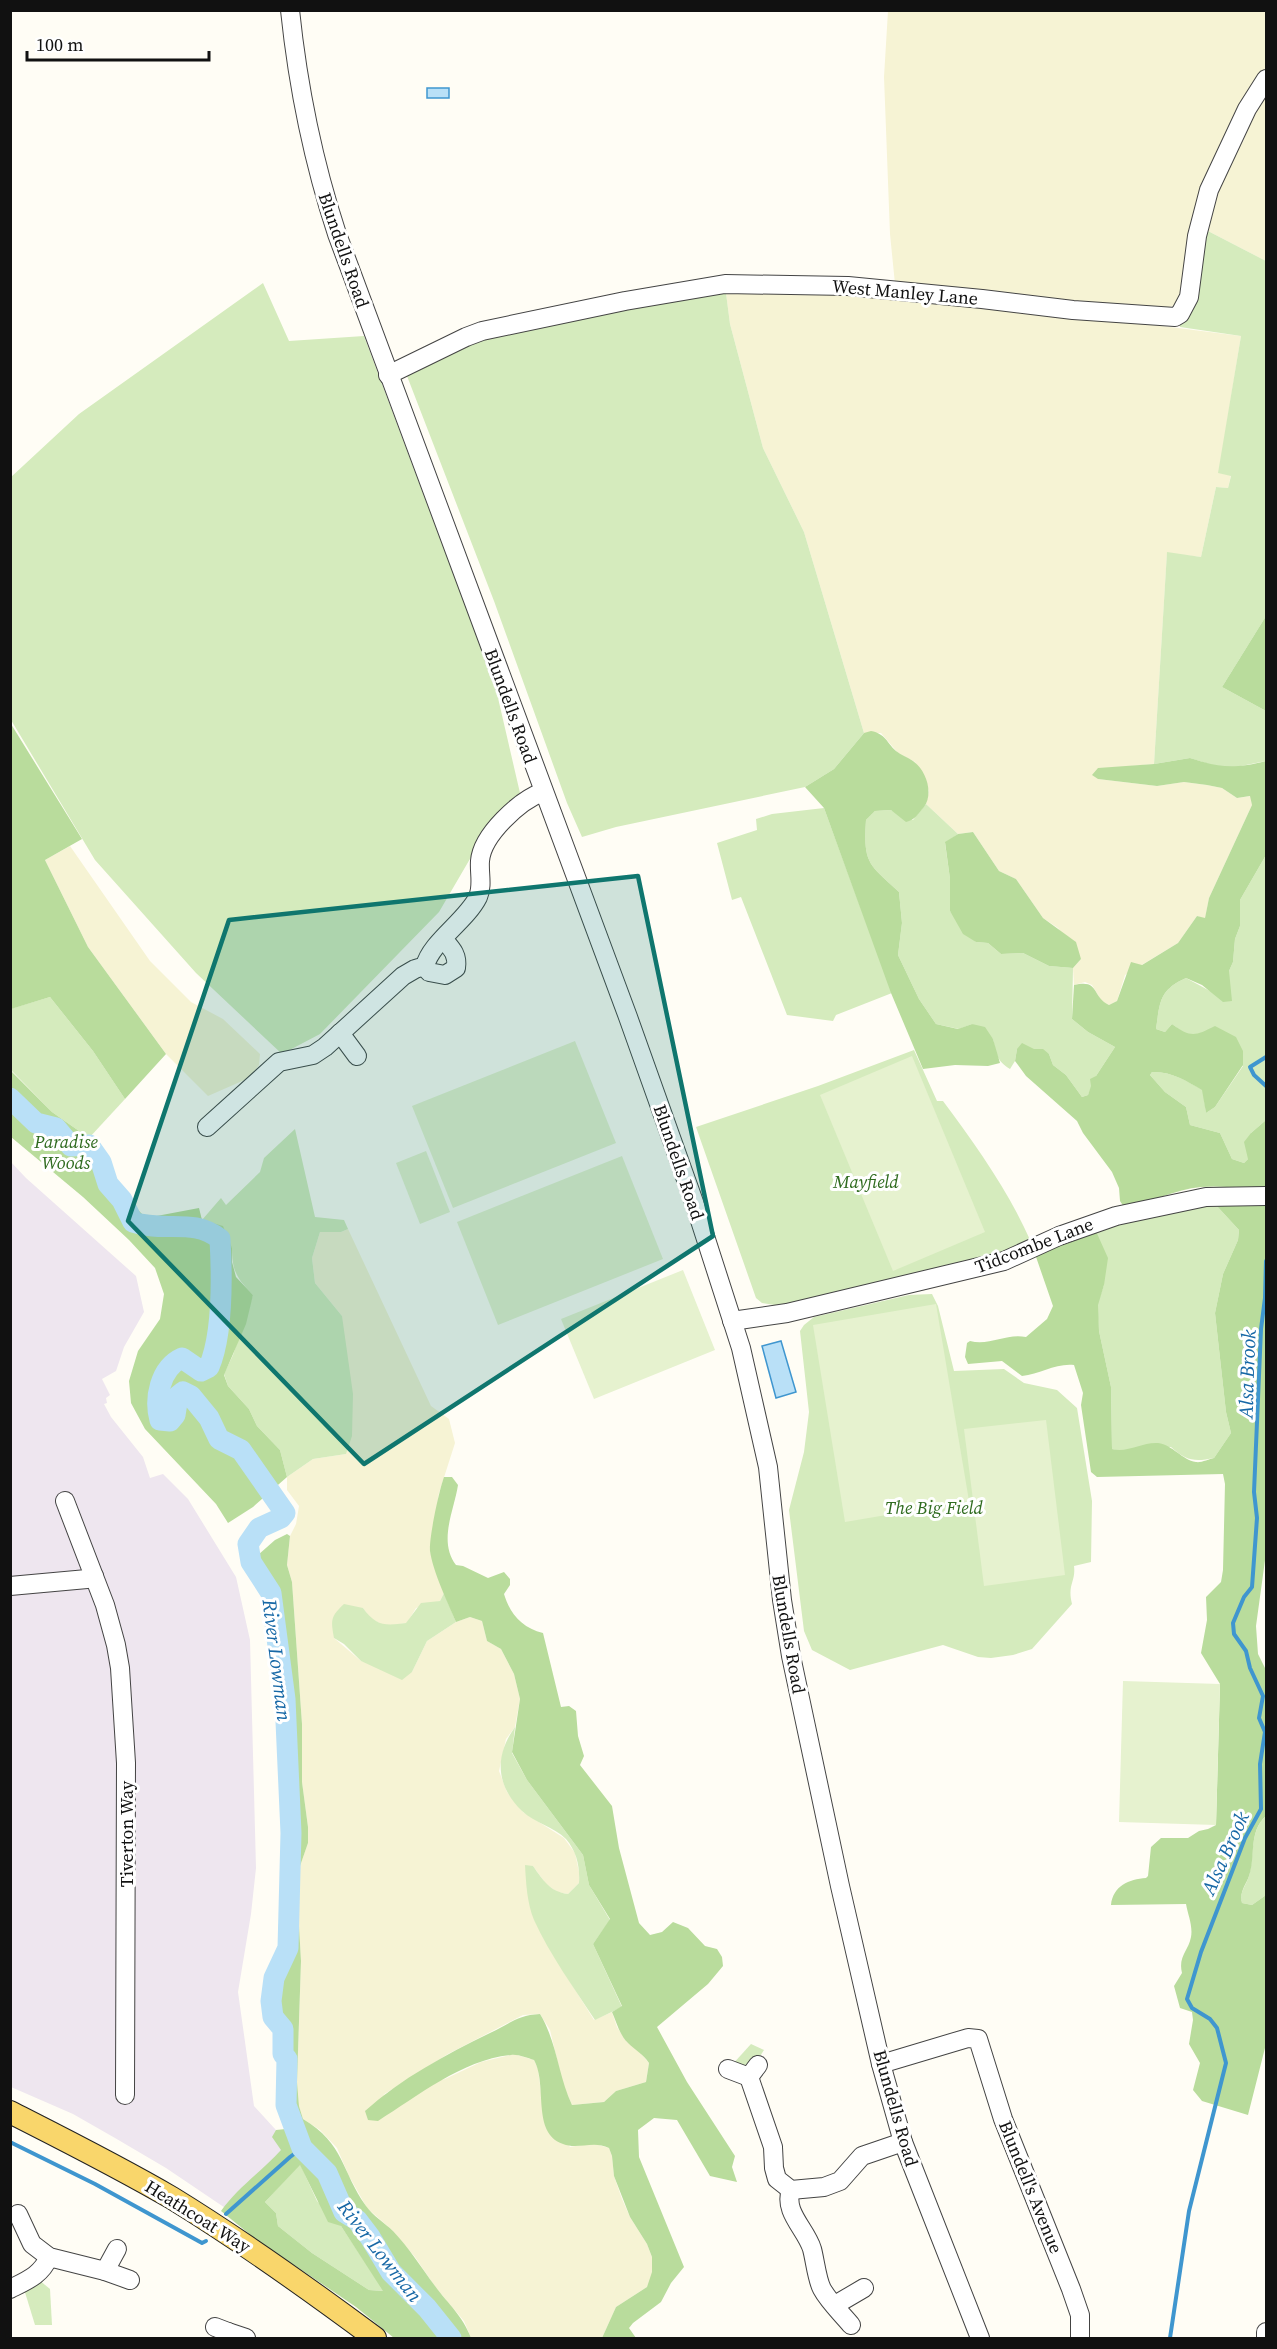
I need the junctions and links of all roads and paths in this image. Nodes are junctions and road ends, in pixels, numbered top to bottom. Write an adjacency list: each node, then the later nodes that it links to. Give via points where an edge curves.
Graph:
1 (290, 10): 3 (street, Blundells Road, via 303,101 324,194)
2 (1266, 79): 3 (street, West Manley Lane, via 1247,109 1209,190 1197,236 1189,297 1175,317 848,286 725,284 482,331)
3 (388, 375): 4 (street, Blundells Road)
4 (543, 792): 5 (street, via 514,809 487,841 480,859 478,896); 11 (street, Blundells Road, via 628,1017)
5 (444, 939): 6 (street); 6 (street, via 455,952 456,968 445,975 429,972)
6 (425, 966): 7 (street, via 403,976)
7 (340, 1033): 8 (street); 9 (street, via 313,1055 279,1062)
8 (357, 1056)
9 (207, 1127)
10 (1264, 1196): 11 (street, Tidcombe Lane, via 1206,1197 1116,1216 1068,1232 1004,1261 798,1310)
11 (732, 1321): 15 (street, Blundells Road, via 764,1445 791,1656 835,1864)
12 (65, 1502): 13 (street, Tiverton Way)
13 (94, 1576): 14 (street); 17 (street, Tiverton Way, via 117,1645 125,1725)
14 (10, 1586)
15 (886, 2063): 19 (street, Blundells Road); 35 (street, Blundell's Avenue, via 975,2037 980,2043 1004,2119 1080,2315)
16 (728, 2069): 20 (street, via 754,2071 777,2179)
17 (125, 2095)
18 (10, 2112): 33 (main road, Heathcoat Way, via 173,2199)
19 (903, 2142): 20 (street, via 862,2156 840,2181); 34 (street, Blundells Road)
20 (792, 2190): 28 (street, via 788,2198 791,2211 811,2246 821,2287)
21 (20, 2213): 23 (street, via 32,2244)
22 (117, 2249): 24 (street)
23 (49, 2257): 24 (street); 27 (street, via 44,2270)
24 (105, 2271): 25 (street)
25 (130, 2280)
26 (864, 2288): 28 (street)
27 (10, 2289)
28 (835, 2305): 29 (street)
29 (851, 2325)
30 (1266, 2332): 36 (street)
31 (223, 2333): 32 (street)
32 (246, 2338)
33 (375, 2338)
34 (980, 2338)
35 (1080, 2338)
36 (1266, 2338)

